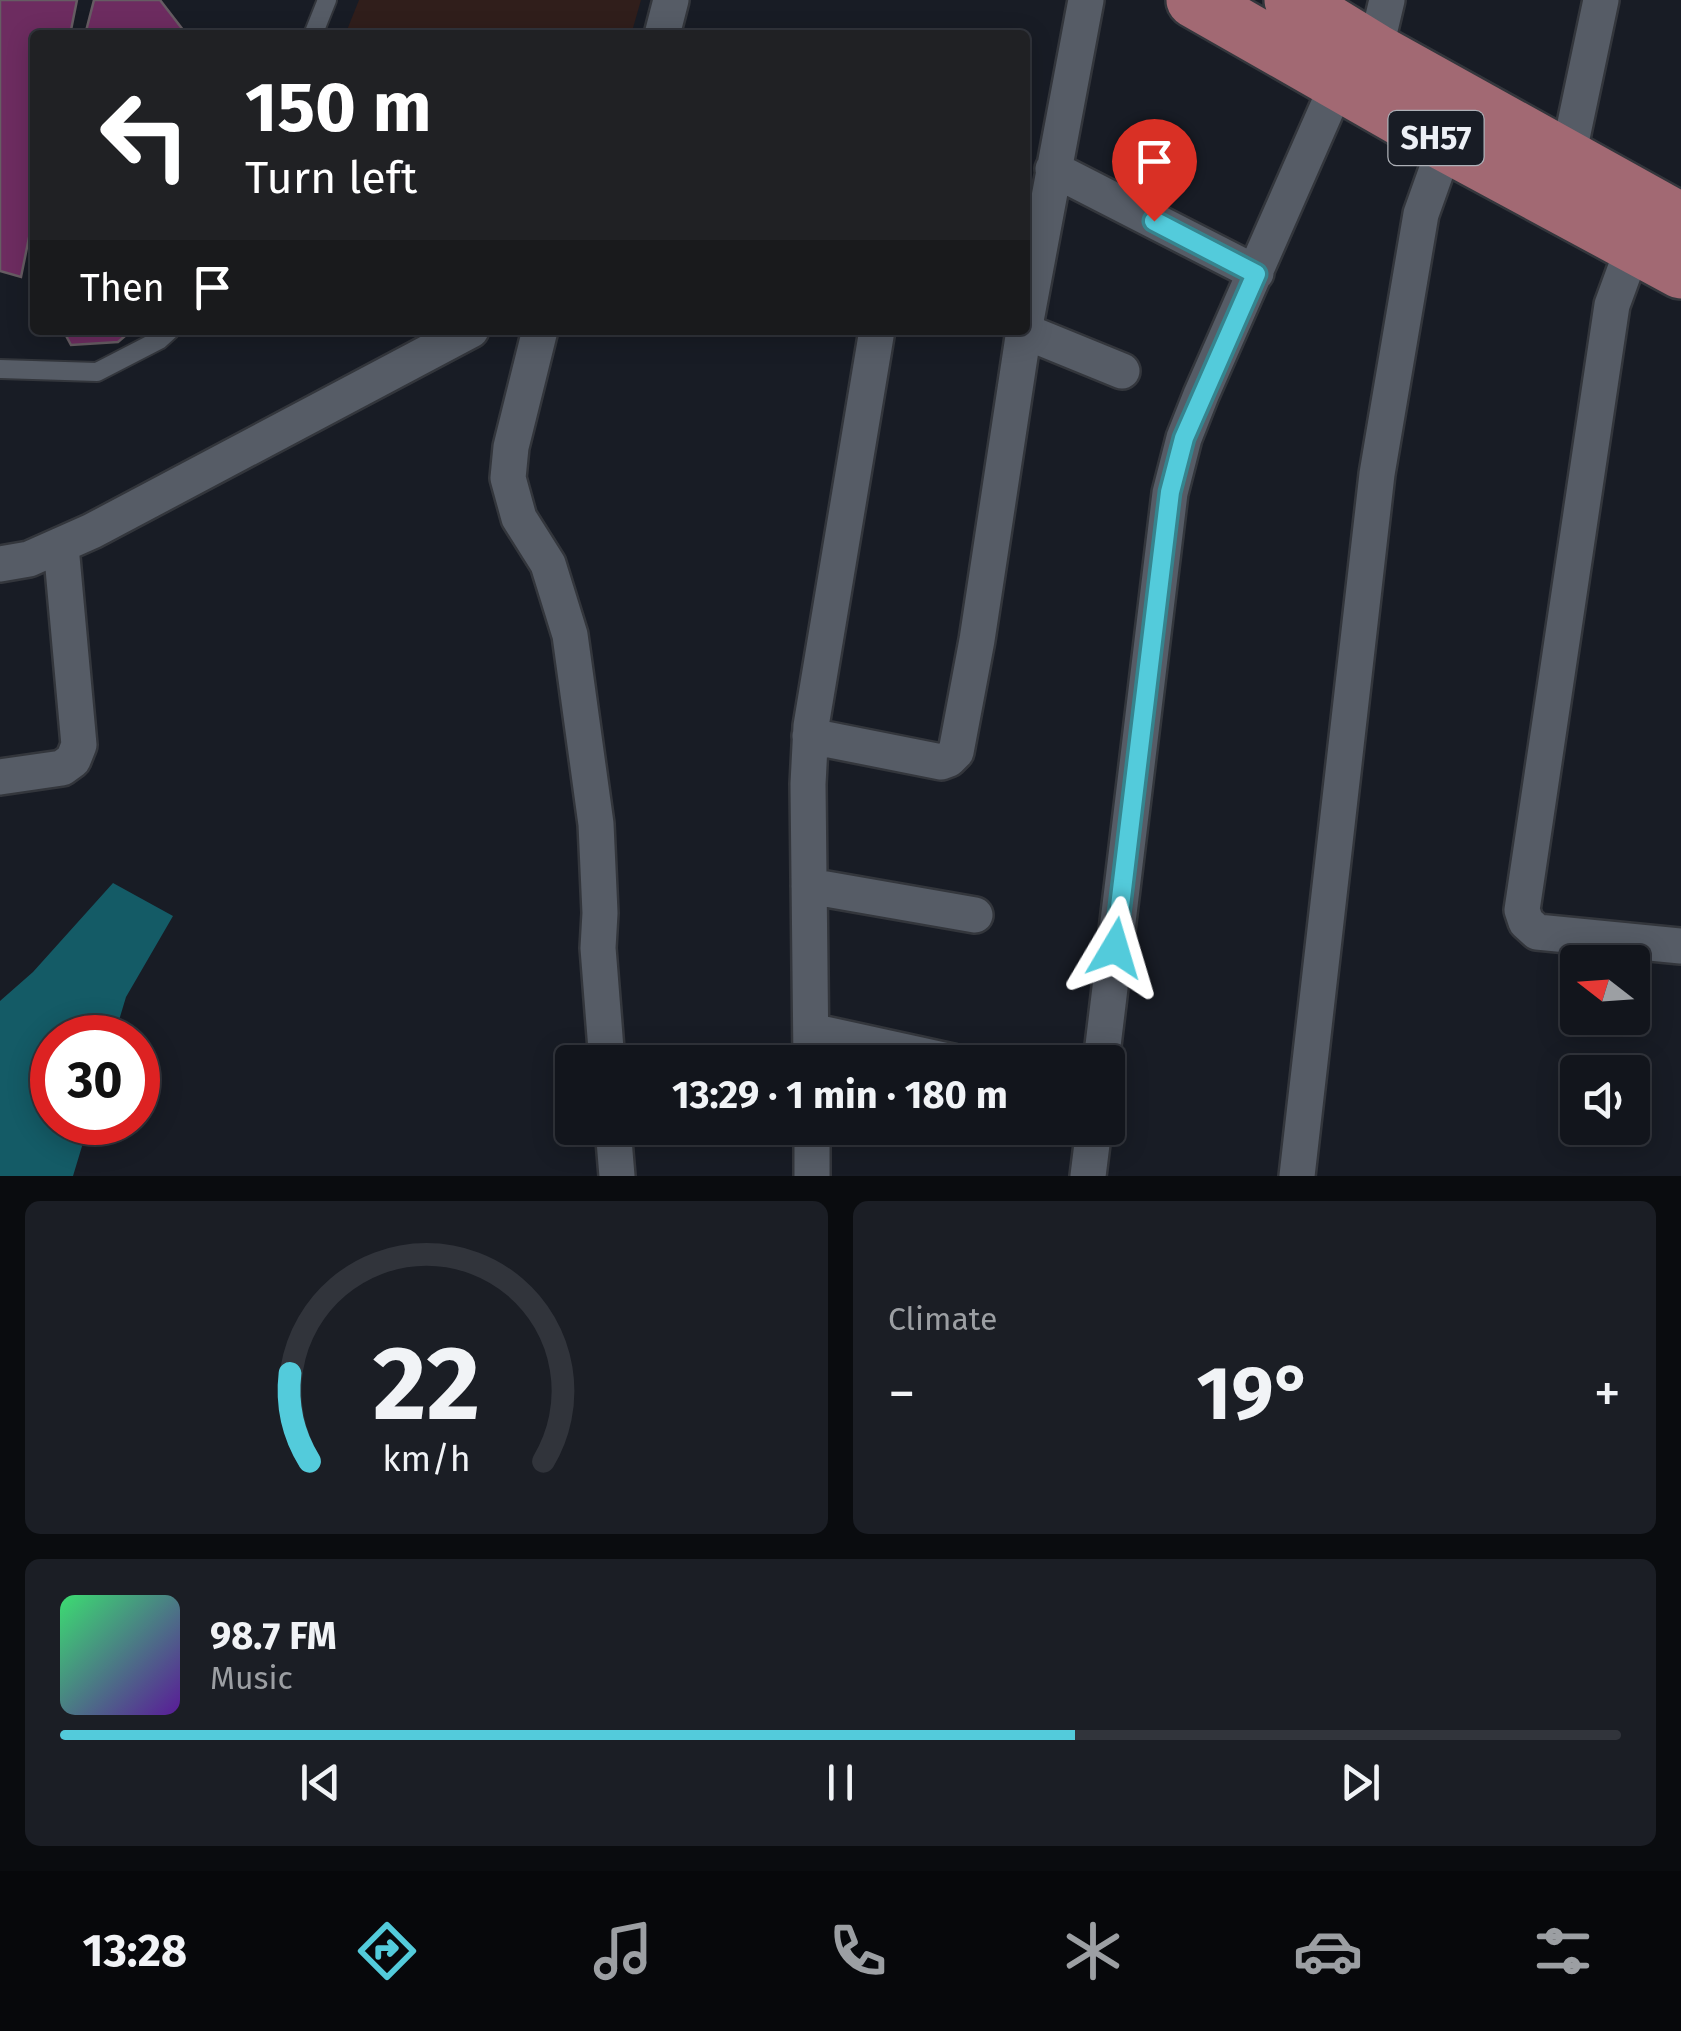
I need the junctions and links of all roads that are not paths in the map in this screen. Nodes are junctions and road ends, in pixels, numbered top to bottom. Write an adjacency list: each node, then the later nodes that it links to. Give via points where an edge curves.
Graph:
1 (327, 0): 7 (lane)
2 (672, 0): 8 (street)
3 (1086, 0): 11 (street)
4 (1194, 0): 9 (main road, SH57)
5 (1292, 0): 9 (main road, SH57)
6 (1600, 0): 12 (street)
7 (315, 30)
8 (663, 30)
9 (1367, 44): 10 (main road, SH57); 12 (main road, SH57); 15 (street)
10 (1446, 144): 13 (main road, SH57); 41 (street, via 1421,214 1377,474)
11 (1045, 153): 15 (street); 16 (street)
12 (1568, 158): 13 (main road, SH57)
13 (1657, 233): 14 (main road, SH57); 31 (street, via 1612,305 1522,910 1536,932)
14 (1681, 271)
15 (1256, 274): 34 (street, via 1184,438 1170,492)
16 (1030, 279)
17 (1030, 332): 24 (street)
18 (164, 335): 23 (lane, via 98,372)
19 (462, 335): 25 (street)
20 (539, 335): 32 (street, via 508,478 519,518 548,564 570,635 596,824)
21 (875, 335): 27 (street)
22 (1023, 335): 27 (street, via 956,752 941,762)
23 (0, 369)
24 (1122, 371)
25 (61, 546): 26 (street); 28 (street, via 79,746 62,768)
26 (0, 564)
27 (810, 736): 29 (street)
28 (0, 777)
29 (809, 886): 30 (street); 33 (street)
30 (975, 916)
31 (1681, 946)
32 (606, 1045)
33 (811, 1045)
34 (1104, 1045)
35 (614, 1145): 38 (street)
36 (812, 1145): 39 (street)
37 (1092, 1145): 40 (street)
38 (617, 1176)
39 (812, 1176)
40 (1088, 1176)
41 (1296, 1176)

